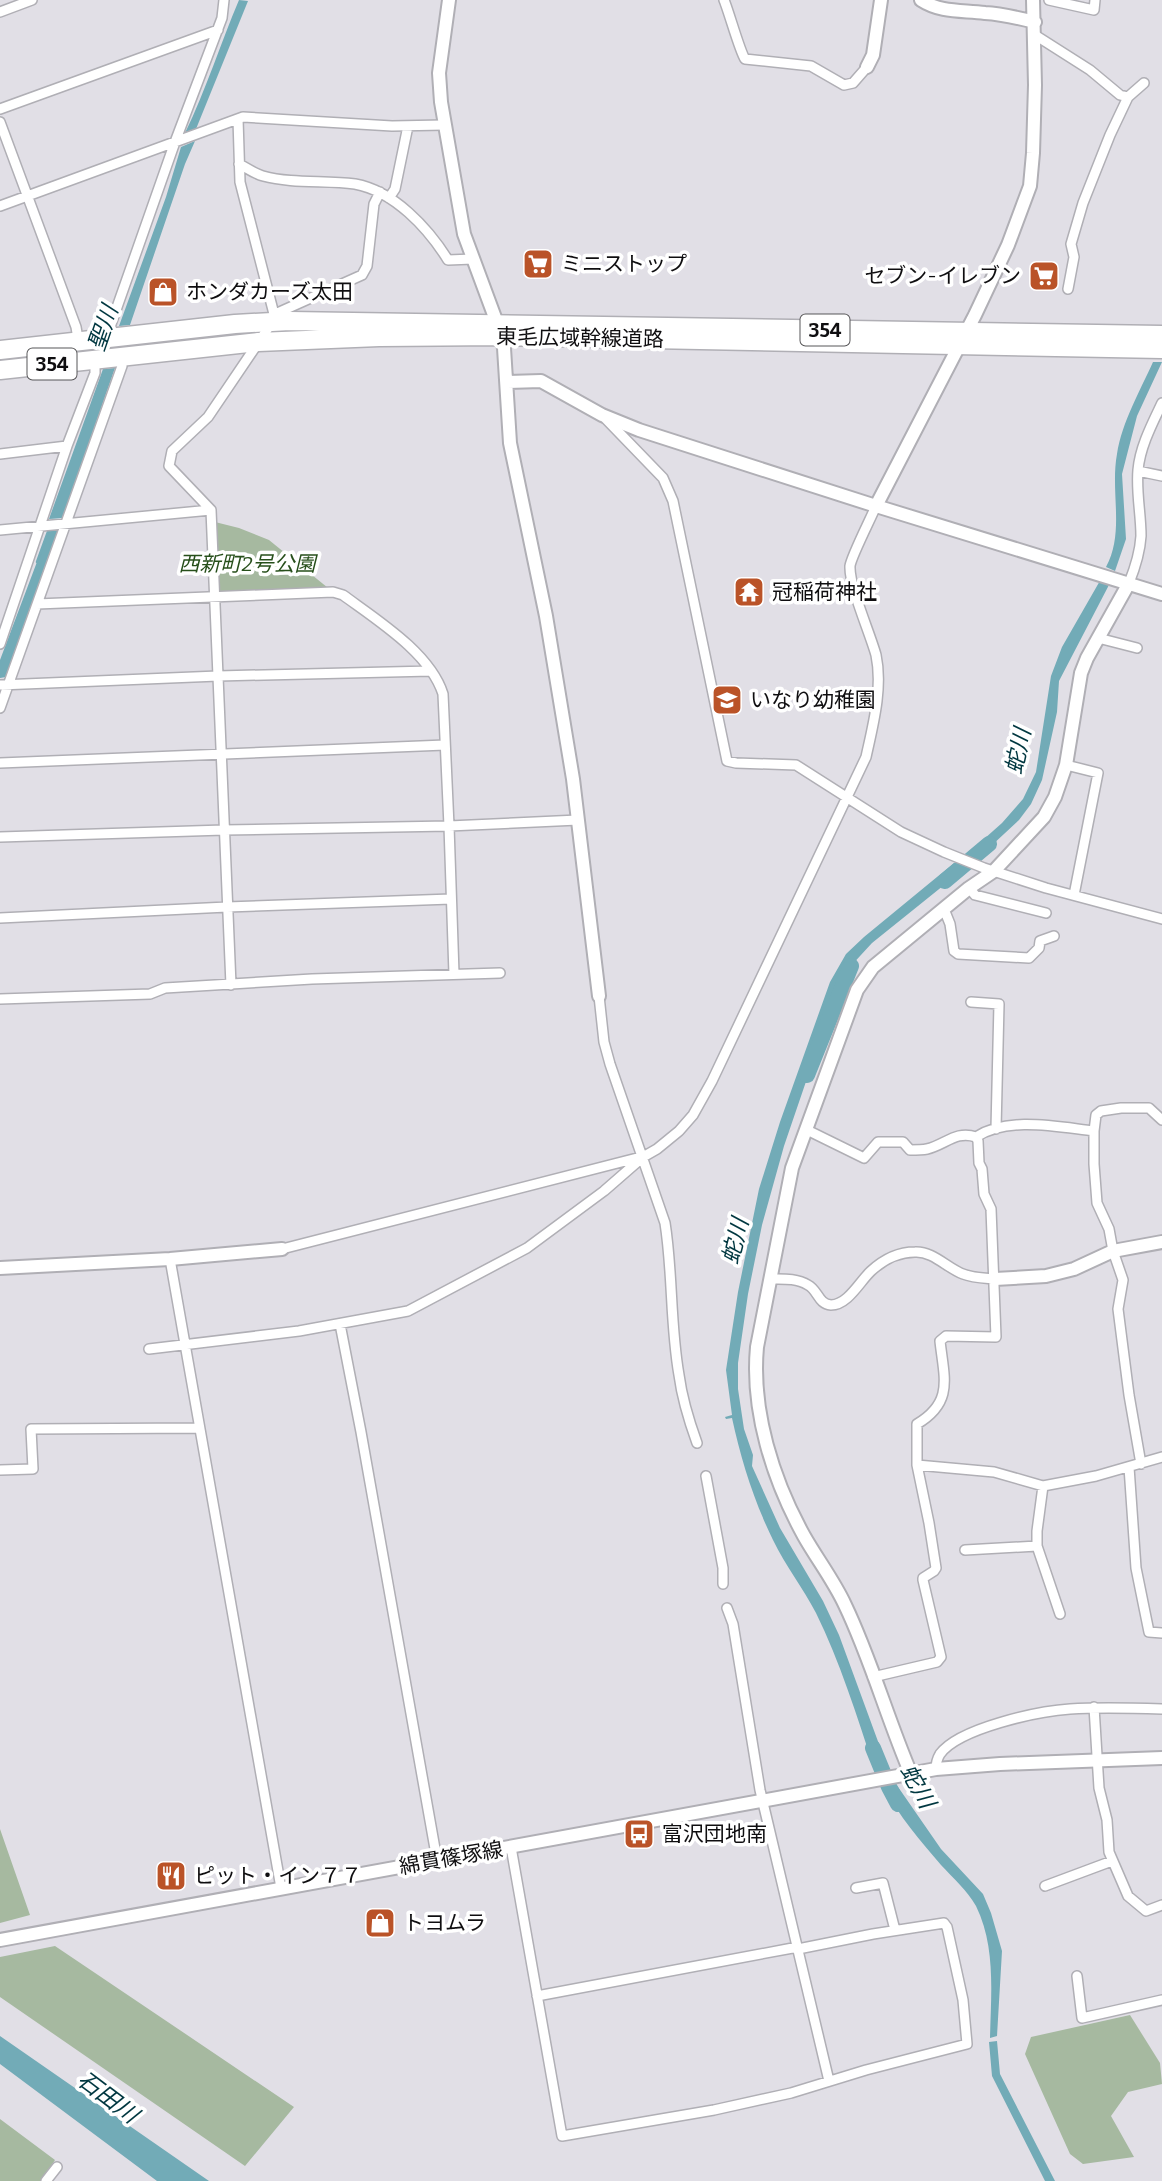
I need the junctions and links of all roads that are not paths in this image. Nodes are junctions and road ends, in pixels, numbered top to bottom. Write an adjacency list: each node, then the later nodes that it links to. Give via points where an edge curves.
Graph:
1 (32, 0): 10 (street)
2 (224, 0): 12 (street)
3 (449, 0): 19 (street, via 439,73)
4 (724, 0): 13 (street, via 746,59 811,66 844,85 853,83)
5 (881, 0): 13 (street)
6 (921, 0): 11 (street, via 942,9 986,13)
7 (1033, 0): 11 (street)
8 (1049, 0): 9 (street, via 1094,10)
9 (1095, 0)
10 (0, 12)
11 (1035, 29): 15 (street); 32 (street, via 1030,186 1008,245)
12 (218, 30): 16 (street); 21 (street)
13 (867, 67)
14 (1144, 83): 15 (street)
15 (1128, 97): 28 (street, via 1083,203 1071,244 1074,257)
16 (0, 110)
17 (238, 119): 20 (street); 21 (street); 22 (street)
18 (0, 122): 24 (street)
19 (444, 125): 20 (street); 27 (street, via 464,234)
20 (408, 126): 25 (street)
21 (179, 141): 24 (street); 31 (street, via 109,330)
22 (239, 164): 23 (street, via 261,176 355,184); 29 (street)
23 (380, 192): 25 (street); 29 (street, via 362,275)
24 (28, 196): 26 (street); 33 (street)
25 (389, 198): 27 (street, via 435,240 449,260)
26 (0, 206)
27 (473, 259): 30 (street)
28 (1068, 289)
29 (274, 318): 30 (highway, 東毛広域幹線道路 / 354); 31 (highway, 東毛広域幹線道路 / 354); 34 (street)
30 (499, 330): 32 (highway, 東毛広域幹線道路 / 354); 34 (highway, 東毛広域幹線道路 / 354); 39 (street)
31 (116, 337): 33 (highway, 東毛広域幹線道路 / 354)
32 (962, 339): 35 (highway, 東毛広域幹線道路 / 354); 46 (street)
33 (79, 341): 36 (highway, 東毛広域幹線道路 / 354); 37 (street)
34 (258, 342): 37 (highway, 東毛広域幹線道路 / 354); 47 (street, via 208,417 169,458 169,466)
35 (1155, 342)
36 (0, 350)
37 (105, 359): 38 (highway, 東毛広域幹線道路 / 354); 42 (street, via 95,373); 48 (street, via 122,366)
38 (0, 370)
39 (507, 382): 41 (street, via 541,381); 69 (street, via 510,443 546,616)
40 (1162, 403): 44 (street)
41 (602, 415): 46 (street); 68 (street, via 663,478 673,501 727,761 796,765)
42 (67, 446): 43 (street); 49 (street)
43 (0, 454)
44 (1138, 471): 45 (street); 51 (street, via 1141,536)
45 (1162, 476)
46 (876, 506): 51 (street); 68 (street, via 850,565 878,673 866,757)
47 (211, 510): 48 (street); 53 (street)
48 (63, 524): 49 (street); 54 (street)
49 (42, 526): 50 (street); 56 (street)
50 (0, 530)
51 (1127, 582): 52 (street); 57 (street)
52 (1162, 594)
53 (215, 598): 54 (street); 60 (street, via 343,595 414,651); 61 (street)
54 (37, 604): 62 (street)
55 (0, 605): 56 (street)
56 (13, 605): 58 (street)
57 (1098, 638): 59 (street); 67 (street, via 1079,680)
58 (0, 644)
59 (1137, 648)
60 (431, 671): 61 (street); 64 (street, via 443,694)
61 (218, 676): 62 (street); 65 (street)
62 (5, 685): 63 (street)
63 (0, 708)
64 (445, 745): 65 (street); 70 (street)
65 (222, 754): 66 (street); 71 (street)
66 (0, 763)
67 (1066, 765): 73 (street, via 1044,817); 75 (street, via 1098,773)
68 (847, 796): 73 (street, via 901,832); 94 (street, via 693,1115)
69 (578, 820): 70 (street); 86 (street)
70 (449, 826): 71 (street); 76 (street)
71 (224, 830): 72 (street); 77 (street)
72 (0, 837)
73 (989, 869): 74 (street); 75 (street)
74 (970, 888): 78 (street); 79 (street, via 975,895)
75 (1074, 895): 81 (street)
76 (451, 899): 77 (street); 84 (street)
77 (227, 906): 80 (street); 85 (street)
78 (941, 911): 82 (street, via 950,924 958,954 1029,958 1040,941); 91 (street, via 863,979)
79 (1046, 913)
80 (0, 918)
81 (1162, 919)
82 (1054, 936)
83 (500, 973): 84 (street)
84 (454, 974): 85 (street)
85 (231, 985): 87 (street, via 165,988 150,994)
86 (599, 996): 94 (street, via 607,1053)
87 (0, 999)
88 (971, 1002): 90 (street, via 999,1004)
89 (1162, 1120): 92 (street, via 1149,1108 1121,1108 1096,1115)
90 (996, 1129): 92 (street, via 1035,1124); 93 (street)
91 (807, 1130): 93 (street, via 863,1158 878,1142 903,1142 910,1150 929,1149 952,1137); 100 (street, via 792,1168)
92 (1094, 1130): 97 (street, via 1097,1203)
93 (976, 1137): 101 (street, via 984,1194 991,1209)
94 (643, 1157): 96 (street); 102 (street, via 527,1248 408,1311); 106 (street, via 665,1223 679,1376)
95 (1162, 1242): 97 (street)
96 (282, 1249): 98 (street)
97 (1113, 1251): 101 (street, via 1046,1276); 108 (street, via 1123,1280 1118,1310)
98 (170, 1259): 99 (street); 103 (street)
99 (0, 1268)
100 (771, 1279): 101 (street, via 810,1285 821,1301 841,1303 872,1270 891,1257 915,1252 928,1254 961,1274); 120 (street, via 755,1377 766,1440 792,1511 845,1605)
101 (995, 1279): 109 (street, via 996,1337 946,1336 940,1341 945,1389 941,1401 917,1424)
102 (340, 1324): 103 (street); 129 (street)
103 (186, 1344): 104 (street); 105 (street)
104 (149, 1349)
105 (199, 1427): 111 (street, via 31,1429 33,1469); 132 (street)
106 (697, 1443)
107 (1162, 1457): 108 (street)
108 (1141, 1464): 110 (street)
109 (917, 1465): 113 (street, via 995,1472); 120 (street, via 936,1568 923,1580 941,1657 937,1662)
110 (1129, 1467): 113 (street); 119 (street, via 1136,1568 1149,1632)
111 (0, 1470)
112 (706, 1475): 116 (street)
113 (1043, 1486): 114 (street)
114 (1037, 1546): 115 (street); 118 (street)
115 (965, 1550)
116 (723, 1584)
117 (727, 1608): 127 (street)
118 (1060, 1614)
119 (1162, 1633)
120 (873, 1676): 126 (street)
121 (1094, 1707): 122 (street); 124 (street); 125 (street, via 1037,1713 978,1731 940,1753)
122 (1162, 1709)
123 (1162, 1758): 124 (street, 綿貫篠塚線)
124 (1099, 1759): 125 (street, 綿貫篠塚線); 130 (street, via 1100,1796)
125 (936, 1769): 126 (street, 綿貫篠塚線)
126 (907, 1774): 127 (street, 綿貫篠塚線)
127 (764, 1802): 128 (street, 綿貫篠塚線); 137 (street)
128 (511, 1847): 129 (street, 綿貫篠塚線); 139 (street)
129 (437, 1860): 132 (street, 綿貫篠塚線)
130 (1112, 1861): 131 (street); 134 (street, via 1128,1896 1146,1911)
131 (1045, 1886)
132 (281, 1888): 136 (street, 綿貫篠塚線)
133 (856, 1888): 135 (street, via 883,1883)
134 (1162, 1905)
135 (895, 1930): 137 (street); 141 (street, via 946,1924 963,2000 967,2044)
136 (0, 1940)
137 (798, 1948): 139 (street); 141 (street)
138 (1077, 1976): 140 (street, via 1082,2018)
139 (537, 1996): 141 (street, via 562,2136 740,2105)
140 (1162, 2000)
141 (829, 2081)
142 (57, 2167): 143 (street)
143 (46, 2181)

